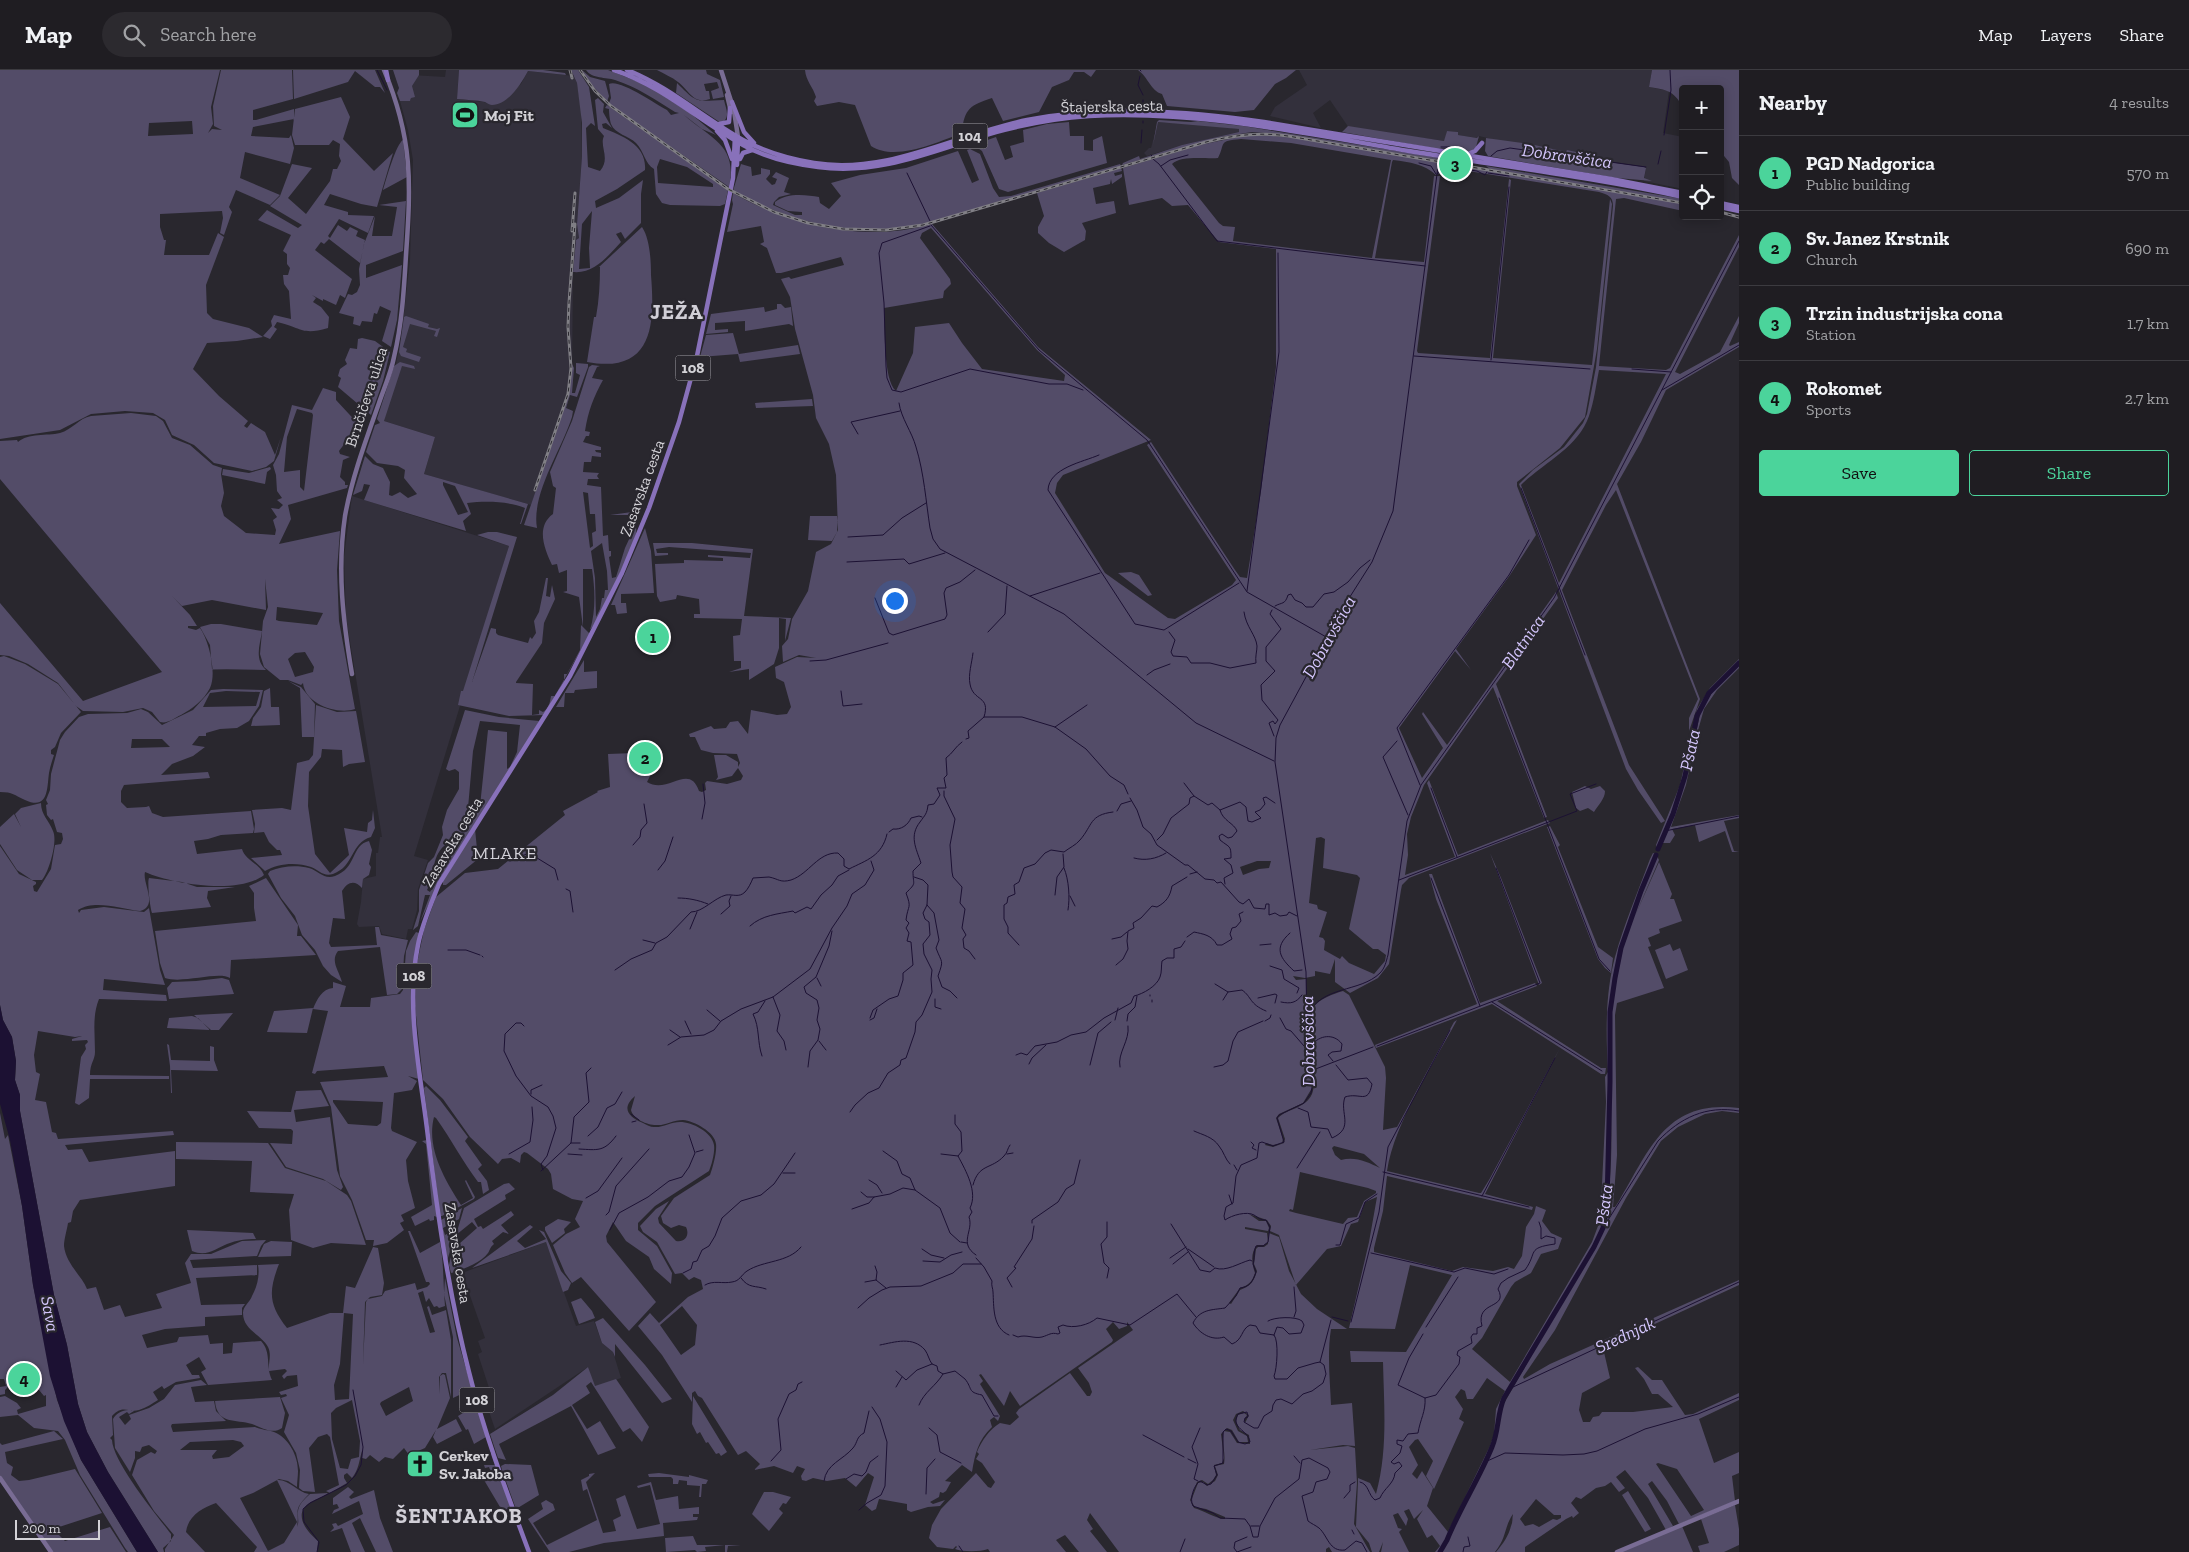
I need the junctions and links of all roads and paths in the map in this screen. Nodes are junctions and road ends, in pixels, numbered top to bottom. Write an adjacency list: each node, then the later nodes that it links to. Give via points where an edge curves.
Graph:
1 (385, 70): 5 (main road)
2 (614, 70): 9 (main road, Štajerska cesta / 104, via 654,87)
3 (627, 70): 10 (main road, Štajerska cesta / 104, via 664,88)
4 (720, 70): 6 (street); 7 (street)
5 (388, 80): 23 (street, Brnčičeva ulica, via 408,150 409,215 401,315 394,357 356,468 343,532 342,604)
6 (732, 102): 11 (street); 13 (main road, via 745,135)
7 (730, 108): 10 (main road, via 729,122); 11 (street)
8 (1220, 119): 13 (main road, Štajerska cesta / 104, via 1138,112 1062,114 1010,124 895,159 862,164 817,163); 14 (main road, Štajerska cesta / 104, via 1089,116 1055,119 994,133 900,163 858,168 819,168); 15 (main road, 104); 18 (main road, 104)
9 (706, 122): 11 (main road, Štajerska cesta / 104); 16 (main road, via 725,140)
10 (718, 124): 11 (main road, Štajerska cesta / 104)
11 (736, 139): 13 (main road, Štajerska cesta / 104); 14 (main road, Štajerska cesta / 104); 16 (main road, Zasavska cesta)
12 (1482, 143): 15 (main road)
13 (761, 148)
14 (753, 150): 16 (main road, via 741,154)
15 (1465, 155): 17 (main road, 104)
16 (735, 167): 27 (main road, Zasavska cesta / 108, via 693,370 663,470 639,532 598,624 570,676 439,884 423,925 416,959 413,998 416,1039 448,1276 476,1396)
17 (1679, 192)
18 (1679, 197)
19 (1724, 204): 21 (main road)
20 (1724, 207): 22 (main road)
21 (1739, 208)
22 (1739, 211)
23 (352, 674)
24 (0, 1478): 26 (street)
25 (1739, 1501): 28 (street)
26 (51, 1552)
27 (529, 1552)
28 (1617, 1552)

